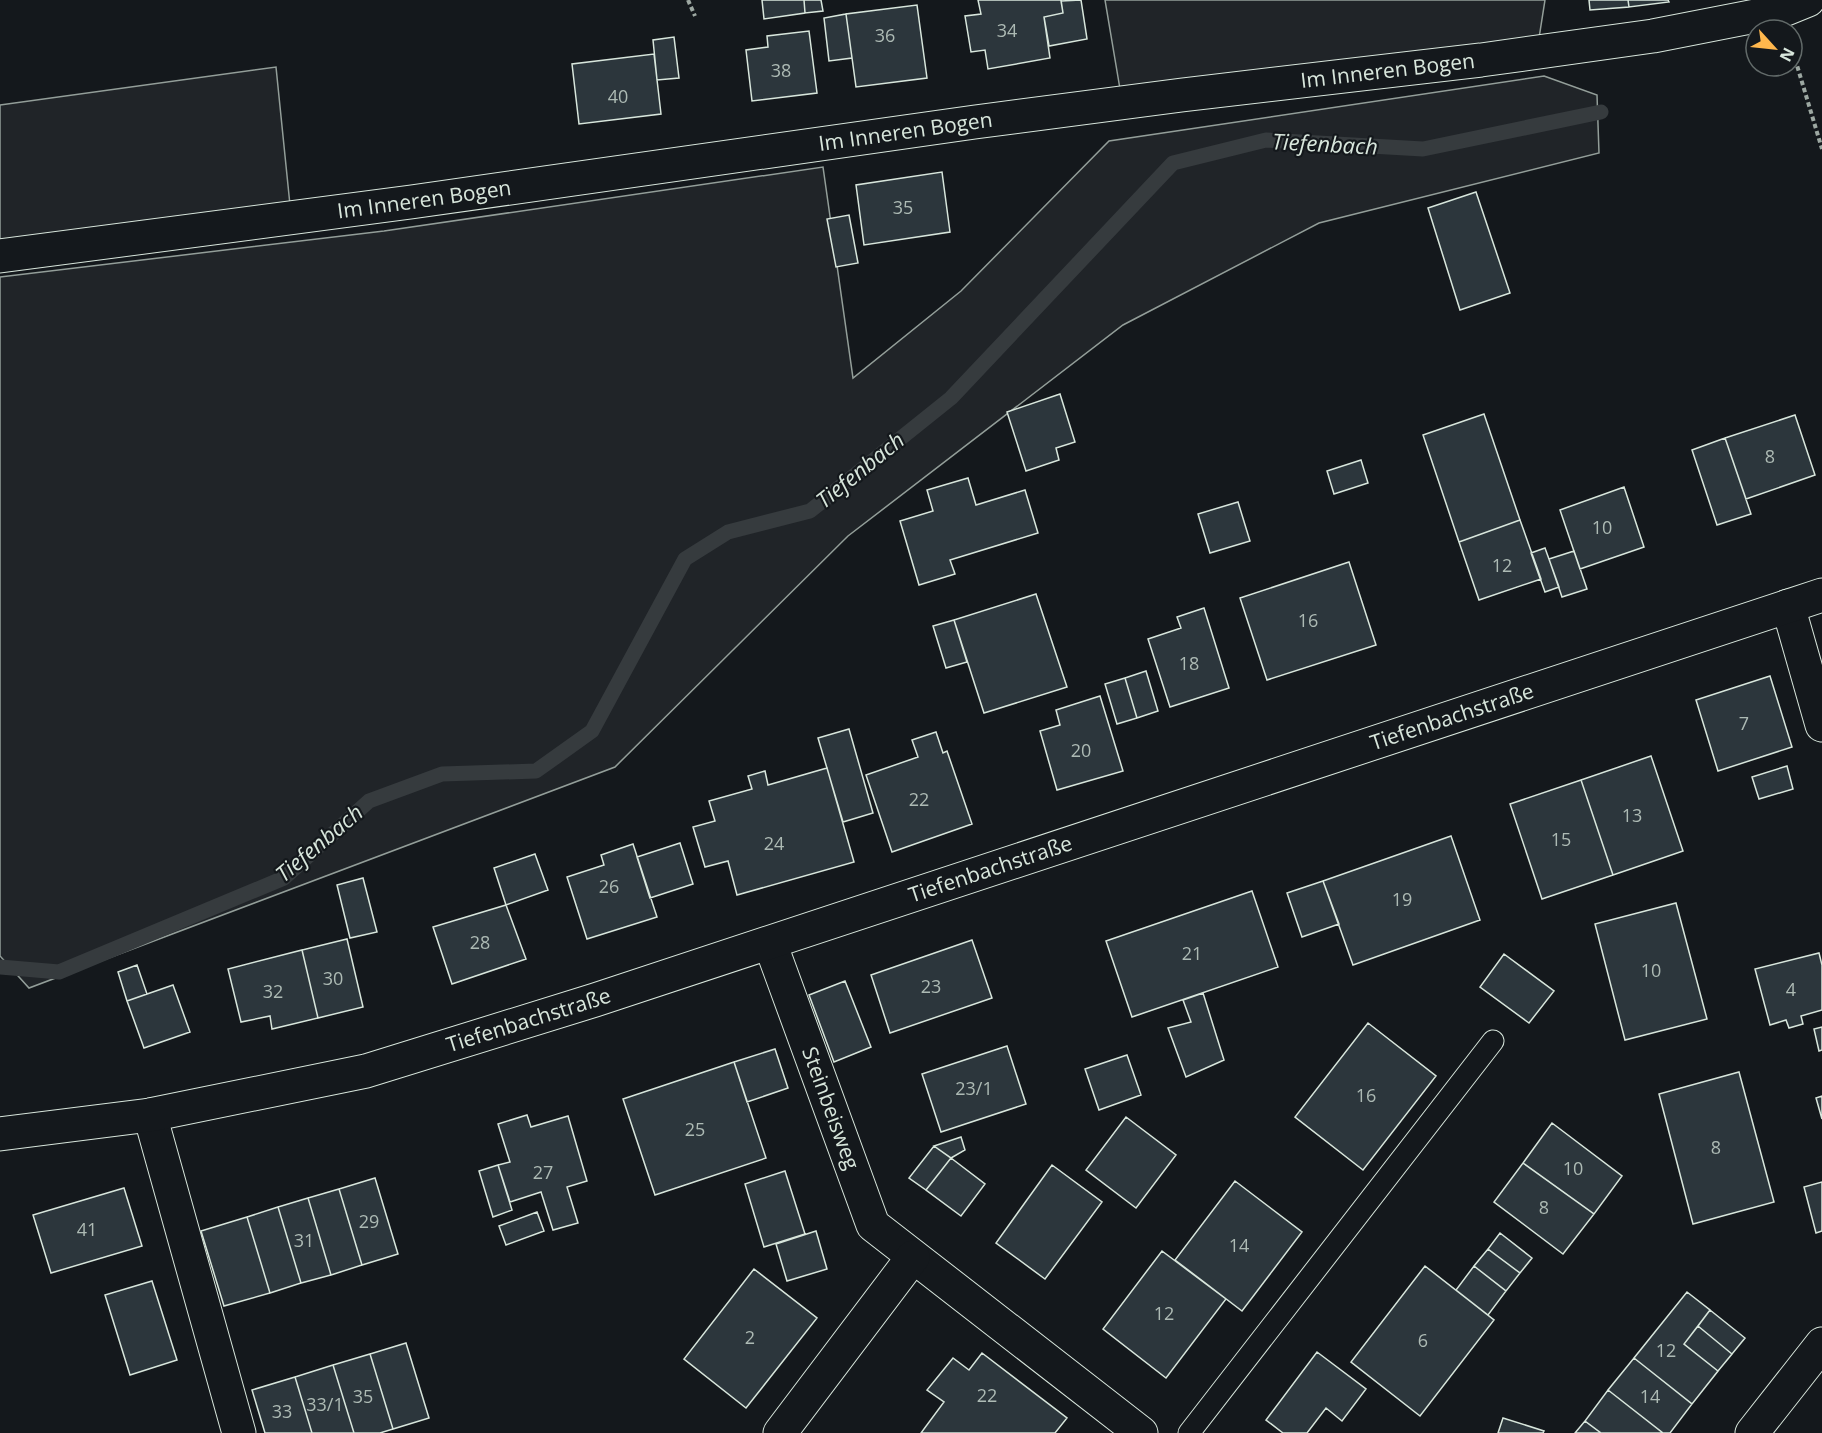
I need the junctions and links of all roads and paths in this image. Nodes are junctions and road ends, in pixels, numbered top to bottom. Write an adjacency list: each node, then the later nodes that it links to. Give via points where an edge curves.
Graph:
1 (688, 0): 3 (path)
2 (1808, 0): 6 (street, Im Inneren Bogen, via 1781,11 1641,38 975,122)
3 (695, 16)
4 (1801, 78): 5 (path)
5 (1822, 148)
6 (0, 256)
7 (1822, 595): 8 (street, Tiefenbachstraße)
8 (1788, 606): 9 (street); 10 (street, Tiefenbachstraße)
9 (1822, 725)
10 (770, 943): 12 (street, Tiefenbachstraße, via 366,1071); 14 (street, Steinbeisweg, via 873,1225)
11 (1493, 1041): 19 (lane)
12 (150, 1115): 13 (street, Tiefenbachstraße); 16 (street)
13 (0, 1134)
14 (913, 1257): 17 (street); 18 (street, Steinbeisweg)
15 (1822, 1344): 20 (street)
16 (240, 1433)
17 (780, 1433)
18 (1141, 1433)
19 (1189, 1433)
20 (1752, 1433)

